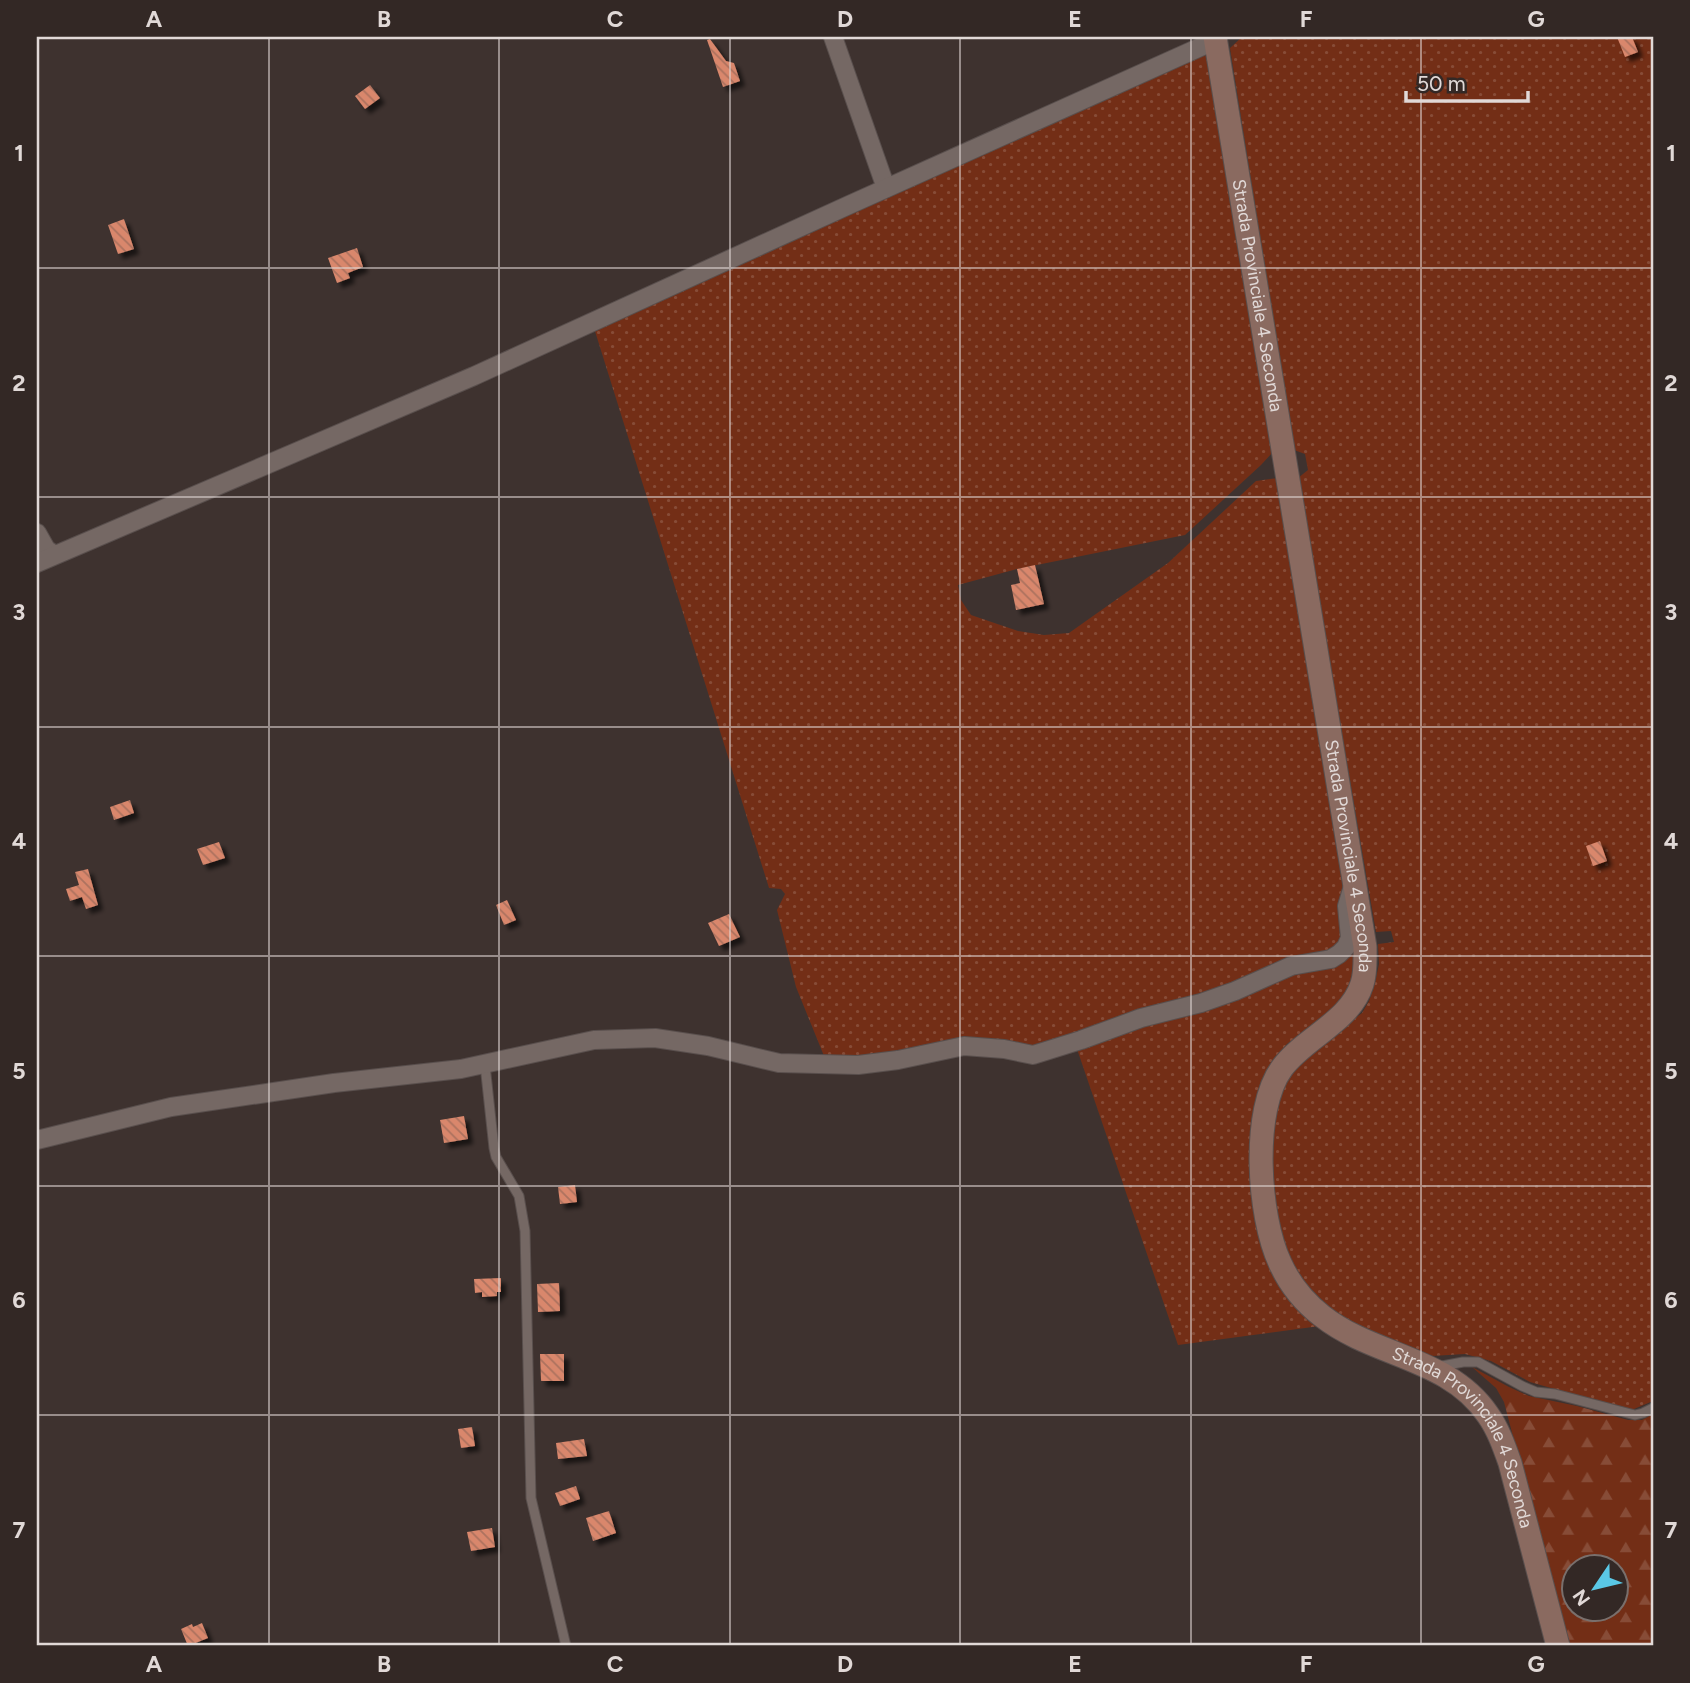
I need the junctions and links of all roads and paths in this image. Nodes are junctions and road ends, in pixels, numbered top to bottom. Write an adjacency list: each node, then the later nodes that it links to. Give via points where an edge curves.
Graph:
1 (832, 37): 3 (street)
2 (1215, 38): 3 (street); 6 (street, Strada Provinciale 4 Seconda)
3 (886, 188): 5 (street, via 474,376)
4 (37, 533): 5 (street, via 46,549)
5 (45, 558)
6 (1354, 882): 7 (street, via 1347,906 1350,938 1331,959 1291,966 1201,1003 1033,1055 964,1046 858,1065 779,1063 655,1038 594,1040); 9 (street, Strada Provinciale 4 Seconda, via 1365,947 1362,984 1348,1007 1283,1067 1274,1082 1262,1147 1265,1212 1280,1263 1304,1300 1366,1342)
7 (485, 1065): 8 (street, via 172,1107); 11 (lane, via 496,1157 522,1208 531,1498)
8 (37, 1140)
9 (1432, 1368): 10 (lane, via 1478,1362 1536,1392 1635,1415); 12 (street, Strada Provinciale 4 Seconda, via 1472,1396 1500,1436)
10 (1653, 1408)
11 (566, 1646)
12 (1558, 1646)

